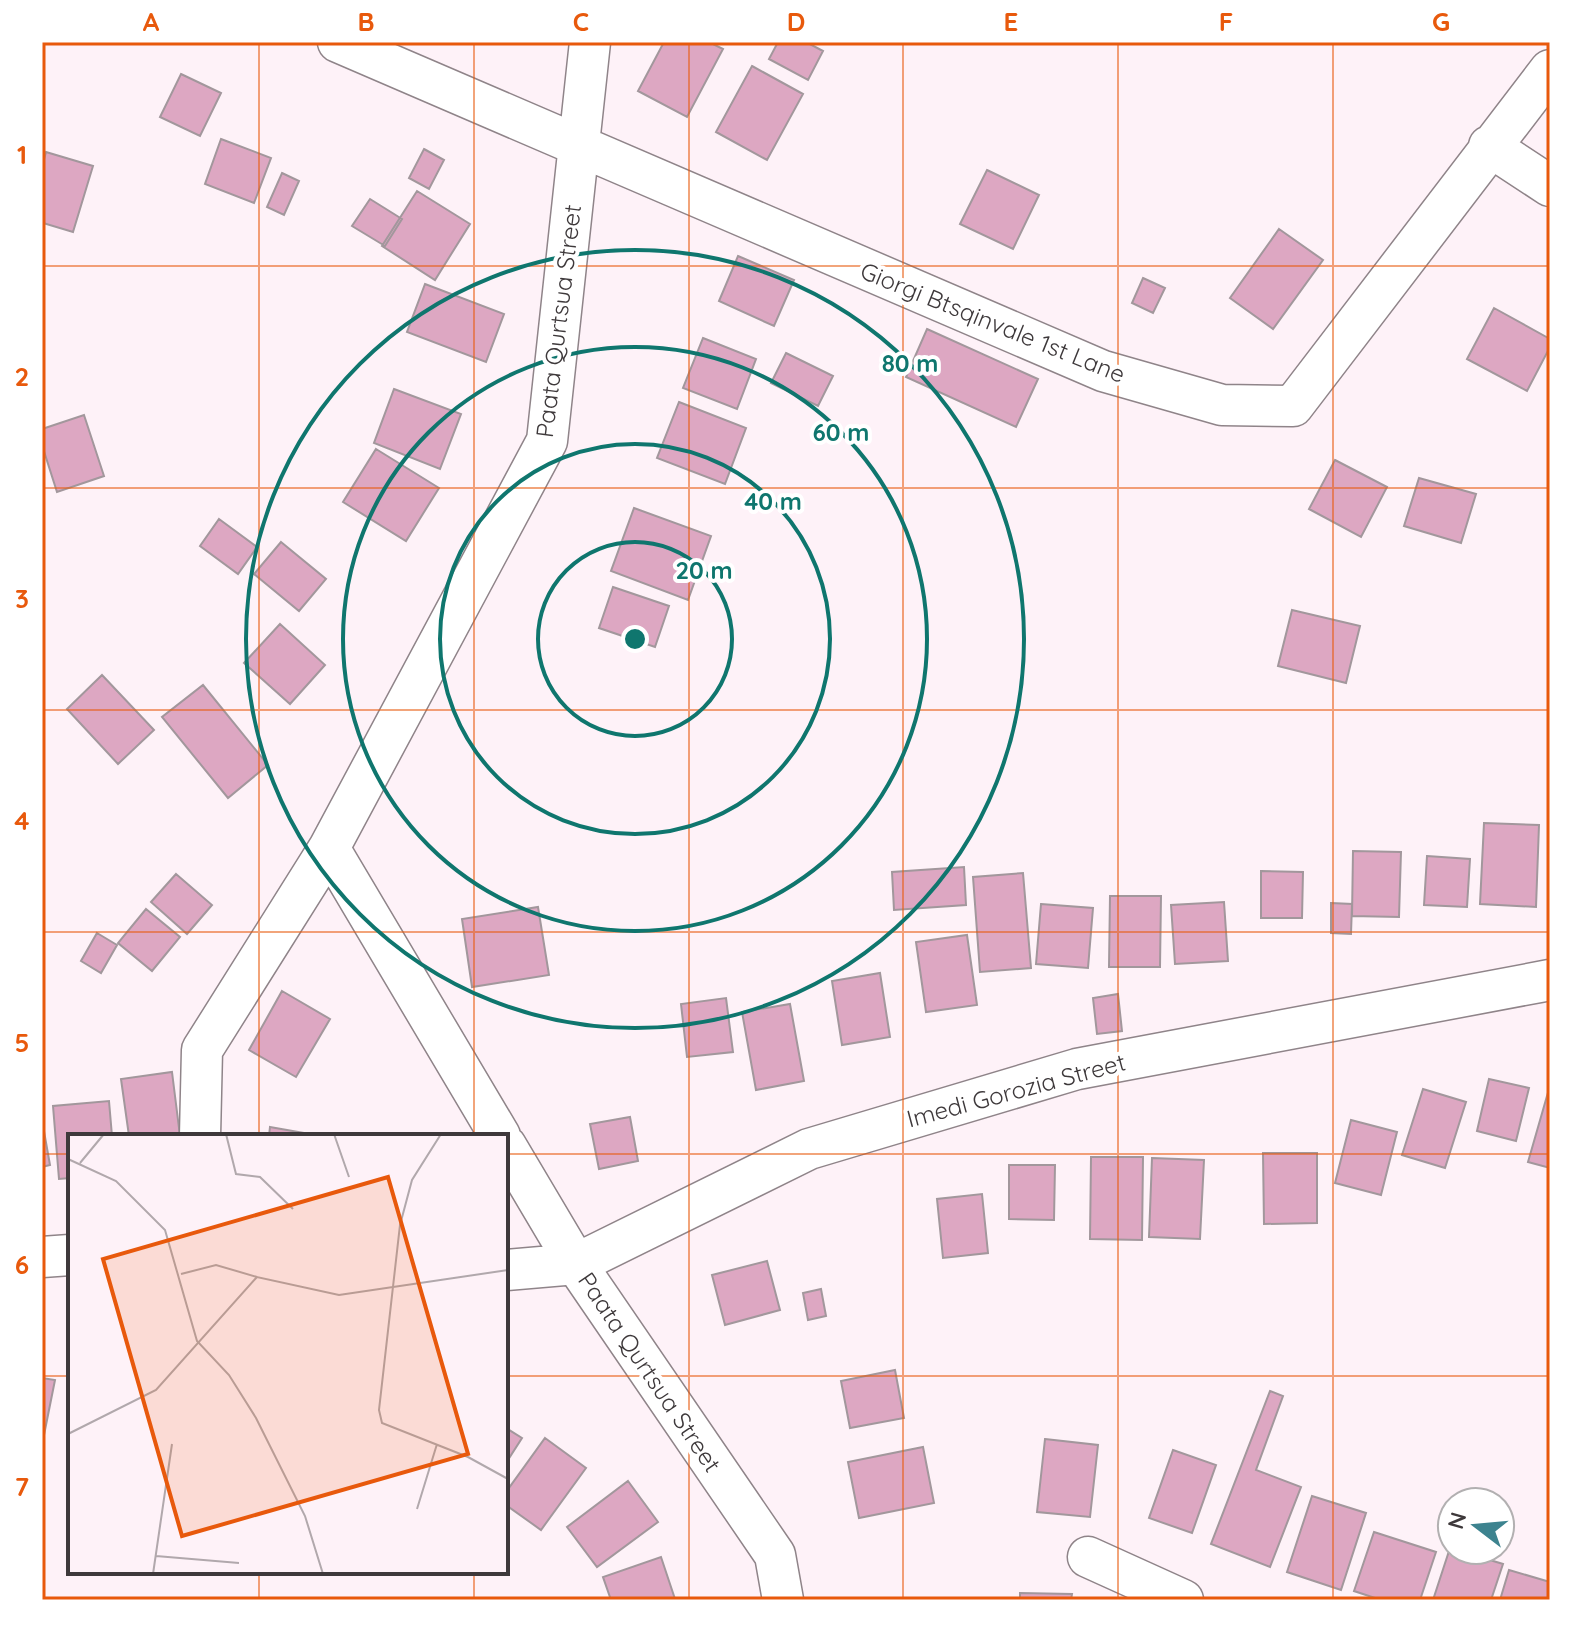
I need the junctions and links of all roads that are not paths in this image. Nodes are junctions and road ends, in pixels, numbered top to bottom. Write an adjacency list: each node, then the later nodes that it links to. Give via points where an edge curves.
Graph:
1 (338, 42): 5 (street)
2 (590, 42): 5 (street, Paata Qurtsua Street)
3 (1550, 70): 4 (street, Giorgi Btsqinvale 1st Lane)
4 (1489, 146): 5 (street, Giorgi Btsqinvale 1st Lane, via 1293,406 1222,405 1103,371); 6 (street)
5 (577, 147): 7 (street, Paata Qurtsua Street, via 547,441)
6 (1550, 186)
7 (329, 848): 9 (street, Paata Qurtsua Street, via 202,1050); 10 (street)
8 (1550, 980): 14 (street, Imedi Gorozia Street, via 1077,1069 809,1149)
9 (200, 1134)
10 (499, 1134)
11 (508, 1149): 14 (street, Paata Qurtsua Street)
12 (68, 1255): 13 (street)
13 (42, 1257)
14 (576, 1264): 15 (street, Imedi Gorozia Street); 17 (street, Paata Qurtsua Street, via 775,1555)
15 (508, 1270)
16 (1088, 1557): 18 (street)
17 (783, 1600)
18 (1183, 1600)

